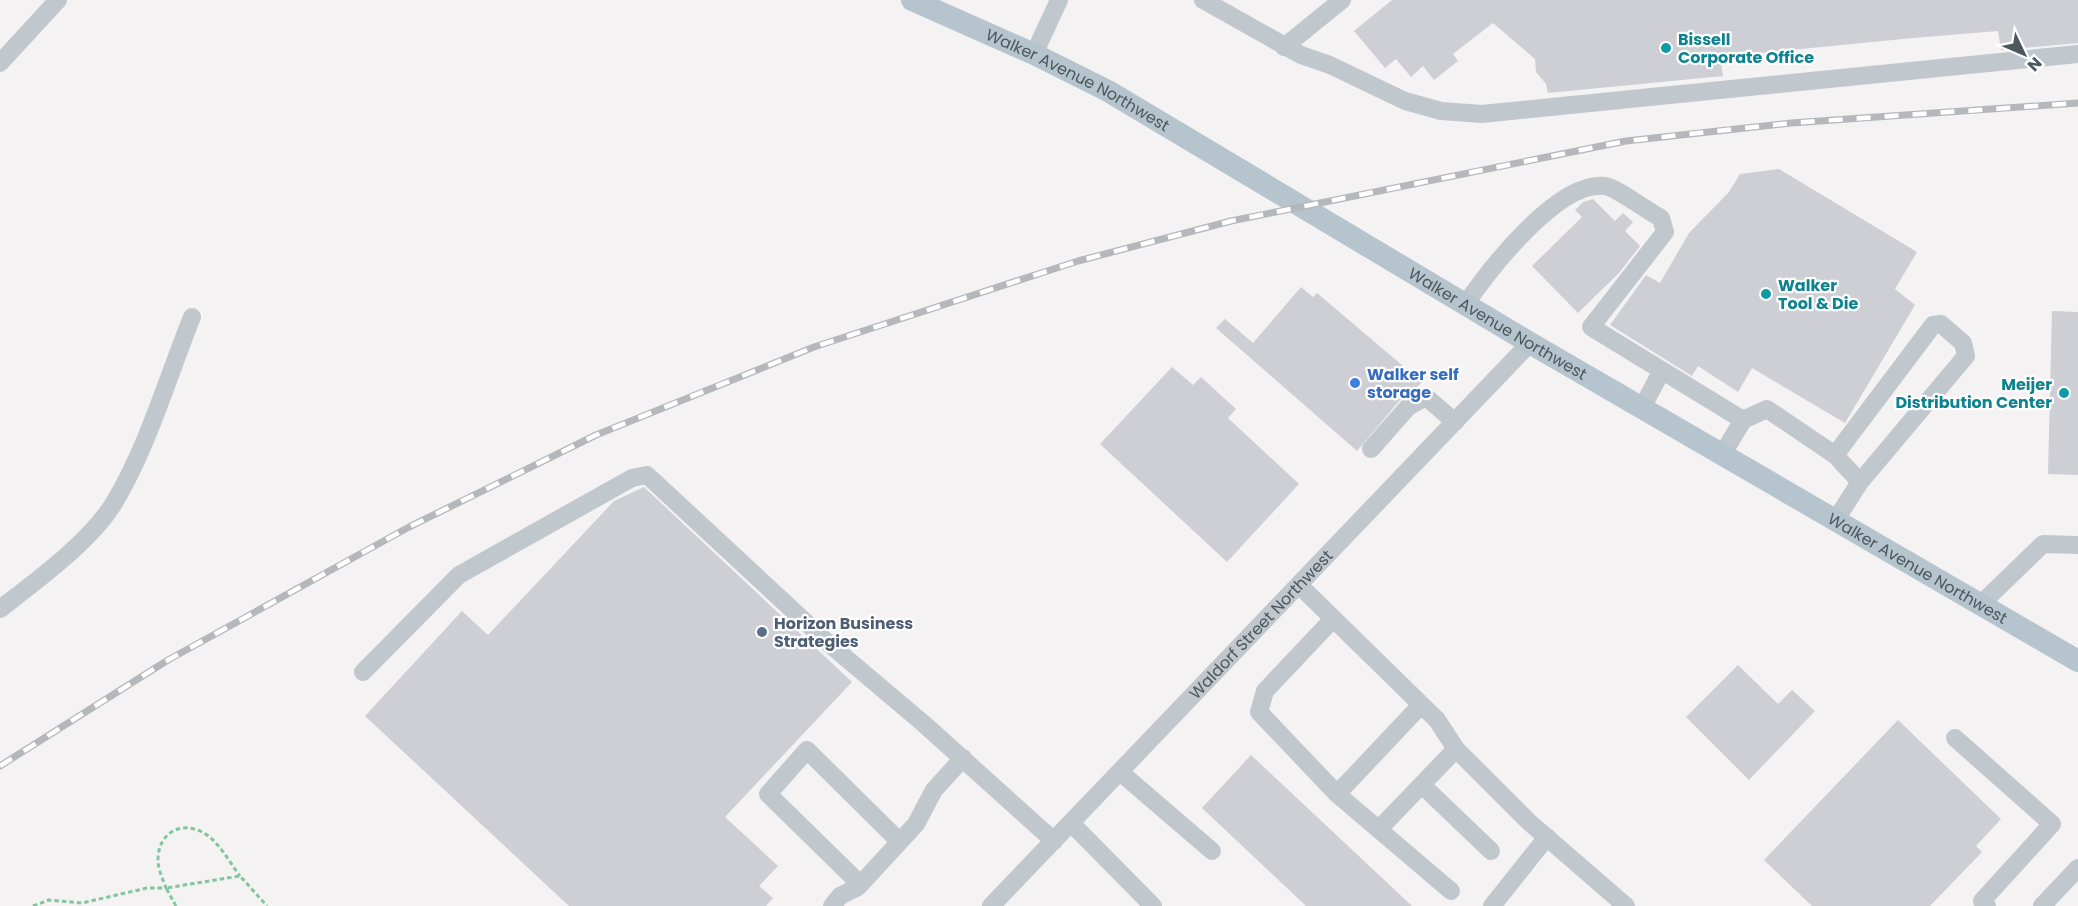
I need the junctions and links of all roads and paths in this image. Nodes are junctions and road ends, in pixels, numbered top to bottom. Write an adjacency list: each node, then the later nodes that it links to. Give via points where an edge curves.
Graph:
1 (58, 0): 10 (street)
2 (912, 0): 8 (main road, Walker Avenue Northwest)
3 (1059, 0): 8 (street)
4 (1203, 0): 6 (street)
5 (1342, 0): 7 (street)
6 (1226, 5): 7 (street)
7 (1284, 47): 9 (street, via 1405,101 1440,111 1482,114)
8 (1034, 54): 11 (main road, Walker Avenue Northwest, via 1163,122)
9 (2078, 54)
10 (0, 63)
11 (1465, 305): 13 (main road, Walker Avenue Northwest); 14 (street, via 1492,264 1531,226 1579,191 1593,185 1609,186 1661,218 1665,232 1591,327)
12 (192, 317): 26 (street, via 142,447 113,505 75,547)
13 (1530, 343): 15 (main road, Walker Avenue Northwest); 17 (street, Waldorf Street Northwest)
14 (1661, 372): 15 (street); 16 (street)
15 (1642, 408): 20 (main road, Walker Avenue Northwest)
16 (1743, 420): 19 (street, via 1767,409); 20 (street)
17 (1455, 422): 18 (street, via 1426,397 1408,407); 24 (street, Waldorf Street Northwest)
18 (1371, 449)
19 (1834, 454): 21 (street); 21 (street, via 1933,326 1941,324 1963,344 1966,356)
20 (1722, 455): 22 (main road, Walker Avenue Northwest)
21 (1860, 482): 22 (street)
22 (1835, 521): 25 (main road, Walker Avenue Northwest)
23 (2078, 545): 25 (street, via 2043,544)
24 (1299, 585): 27 (street); 34 (street, Waldorf Street Northwest)
25 (1980, 605): 28 (main road, Walker Avenue Northwest)
26 (0, 609)
27 (1333, 619): 30 (street); 36 (street, via 1265,691 1258,712)
28 (2078, 661)
29 (363, 672): 33 (street, via 459,575 632,478 647,475 827,642)
30 (1421, 705): 32 (street, via 1437,720); 36 (street)
31 (1955, 738): 57 (street, via 2052,824 1982,901)
32 (1456, 749): 35 (street); 39 (street)
33 (963, 758): 40 (street, via 934,790 915,824); 41 (street)
34 (1119, 772): 37 (street, Waldorf Street Northwest); 42 (street)
35 (1422, 785): 38 (street); 43 (street)
36 (1337, 794): 38 (street)
37 (1071, 823): 41 (street, Waldorf Street Northwest); 54 (street)
38 (1379, 829): 48 (street)
39 (1547, 837): 55 (street); 56 (street)
40 (899, 841): 46 (street); 46 (street, via 807,750 768,794)
41 (1054, 841): 53 (street, Waldorf Street Northwest)
42 (1212, 851)
43 (1491, 851)
44 (2077, 872): 58 (street)
45 (240, 876): 47 (path); 47 (path, via 208,836 180,827 171,832 160,849 158,860); 51 (path)
46 (860, 884): 52 (street)
47 (166, 888): 49 (path, via 147,888 82,903 49,900); 50 (path)
48 (1451, 891)
49 (33, 906)
50 (177, 906)
51 (267, 906)
52 (832, 906)
53 (992, 906)
54 (1153, 906)
55 (1492, 906)
56 (1626, 906)
57 (1988, 906)
58 (2042, 906)

